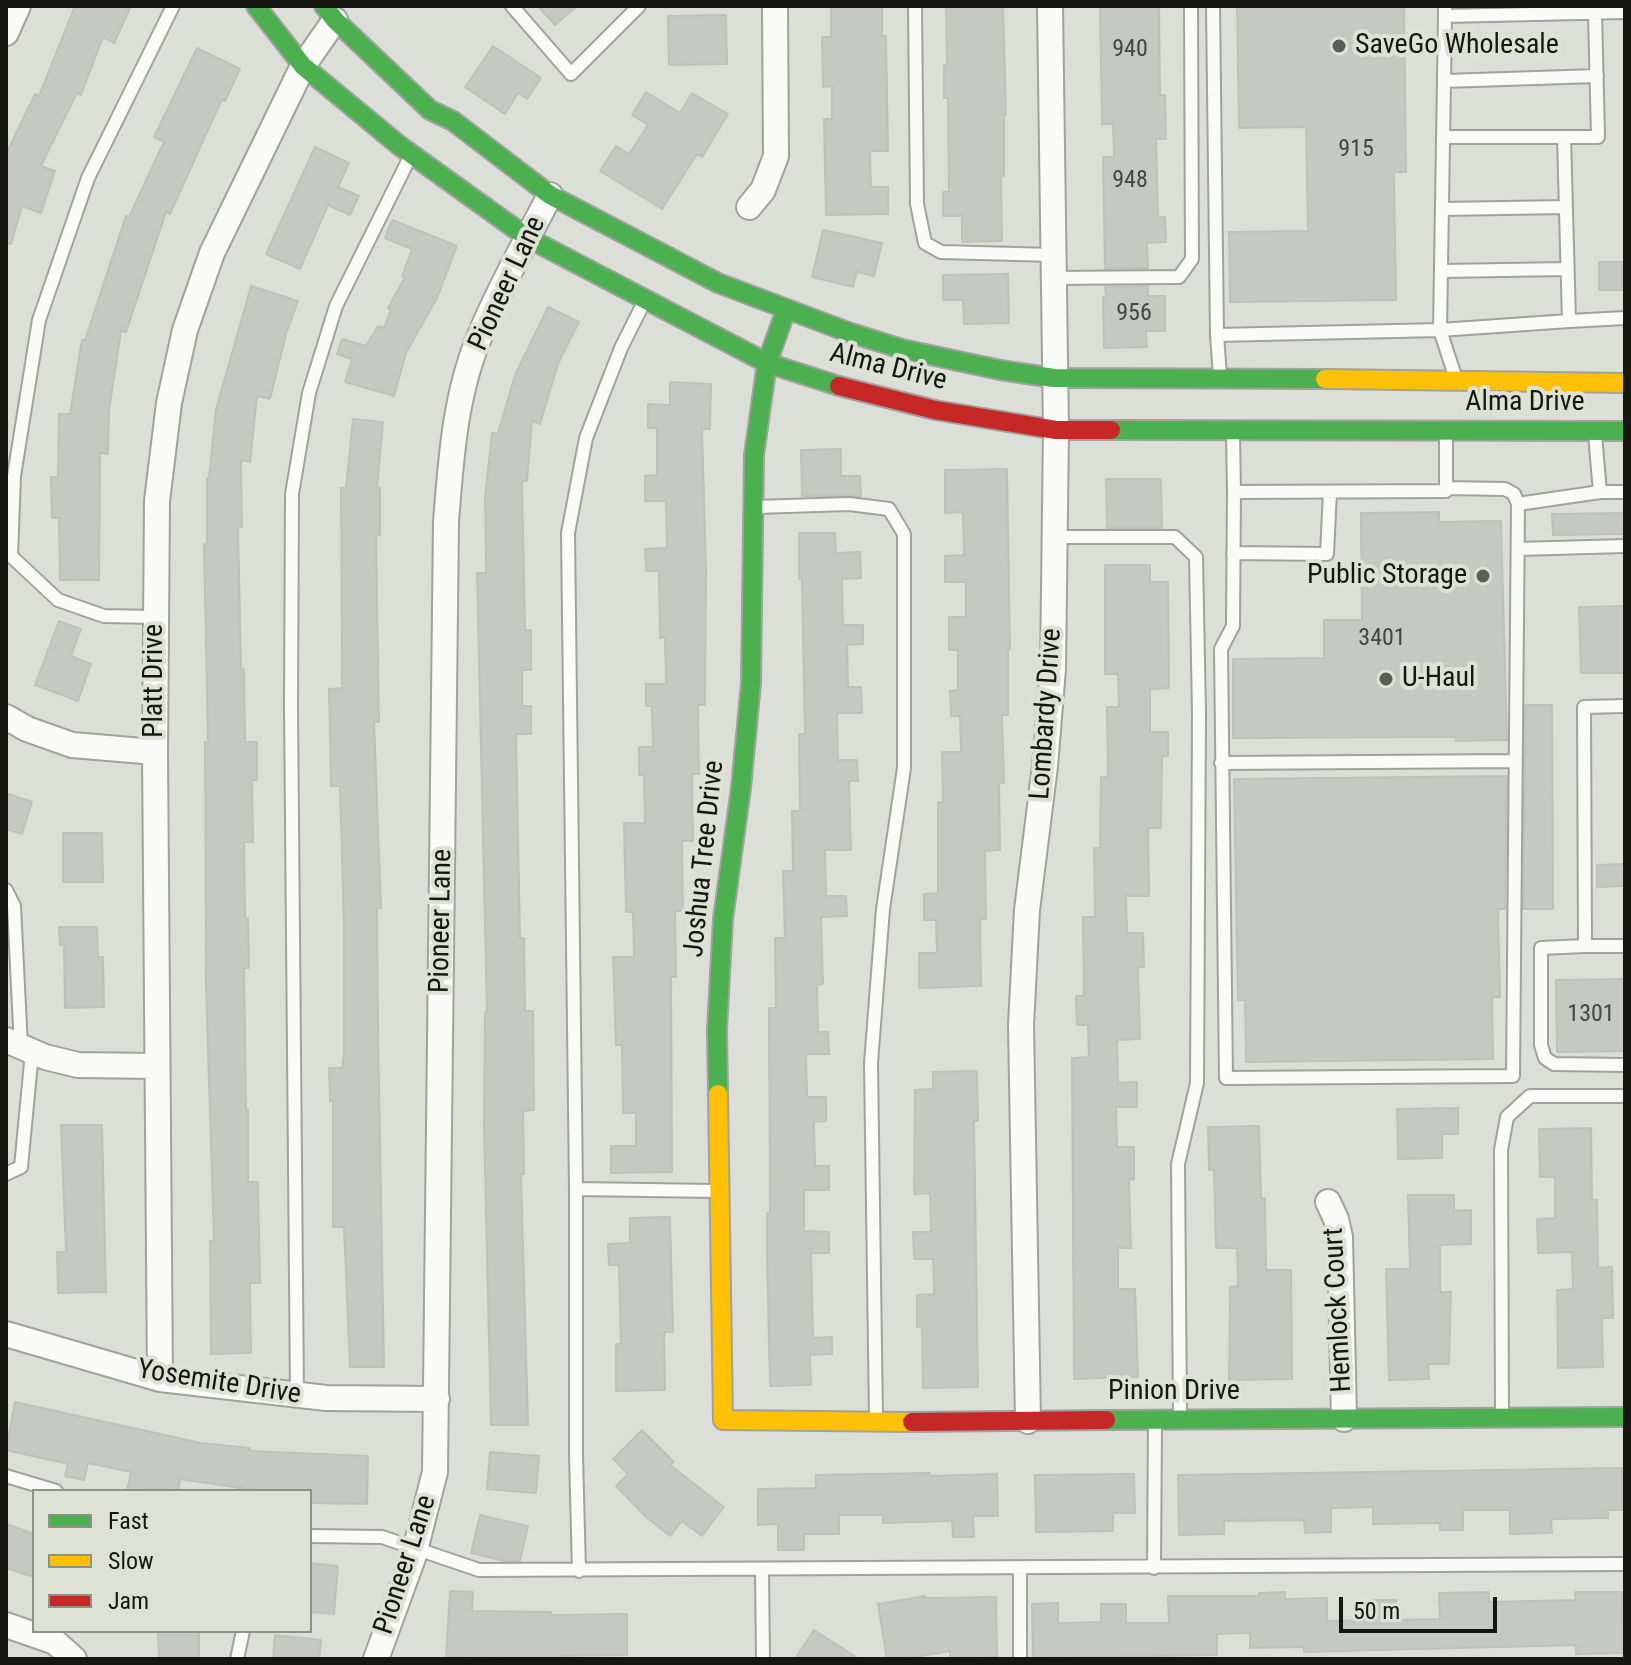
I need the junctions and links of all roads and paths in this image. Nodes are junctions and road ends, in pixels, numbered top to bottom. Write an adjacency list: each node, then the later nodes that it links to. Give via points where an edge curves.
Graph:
1 (18, 6): 15 (street)
2 (173, 6): 57 (lane, via 88,178 39,320 14,476 11,556 58,600 104,616)
3 (256, 6): 16 (main road, Alma Drive)
4 (512, 6): 5 (lane, via 571,74)
5 (639, 6)
6 (775, 6): 23 (street, via 776,156 763,190)
7 (915, 6): 27 (lane, via 917,204 925,243 941,252)
8 (1050, 6): 27 (street, Lombardy Drive)
9 (1191, 6): 27 (lane, via 1192,259 1179,277)
10 (1213, 6): 35 (lane)
11 (1445, 11): 14 (lane); 18 (lane)
12 (1625, 12): 14 (lane)
13 (329, 13): 16 (street, Platt Drive); 22 (main road, Alma Drive, via 430,110 453,121)
14 (1595, 13): 17 (lane)
15 (6, 33)
16 (303, 66): 21 (main road, Alma Drive); 57 (street, Platt Drive, via 212,253 185,330 157,501)
17 (1597, 76): 18 (lane); 20 (lane, via 1598,137)
18 (1444, 81): 19 (lane)
19 (1443, 137): 20 (lane); 25 (lane)
20 (1564, 137): 24 (lane)
21 (411, 155): 26 (main road, Alma Drive); 76 (lane, via 336,306 309,393 292,494)
22 (550, 195): 26 (street, Pioneer Lane); 31 (main road, Alma Drive, via 718,283)
23 (749, 207)
24 (1566, 207): 25 (lane); 28 (lane)
25 (1442, 209): 29 (lane)
26 (528, 238): 30 (main road, Alma Drive); 77 (street, Pioneer Lane, via 480,334 452,445 446,522)
27 (1053, 266): 37 (street, Lombardy Drive)
28 (1567, 269): 29 (lane); 33 (lane)
29 (1441, 271): 34 (lane)
30 (645, 298): 36 (main road, Alma Drive); 71 (lane, via 586,438 568,533)
31 (786, 310): 36 (main road, Joshua Tree Drive); 37 (main road, Alma Drive, via 902,349)
32 (1625, 318): 33 (lane)
33 (1569, 321): 34 (lane)
34 (1440, 330): 35 (lane); 39 (lane)
35 (1217, 335): 38 (lane)
36 (767, 363): 42 (main road, Alma Drive, via 879,398); 52 (main road, Joshua Tree Drive, via 754,455)
37 (1054, 378): 38 (main road, Alma Drive); 42 (street, Lombardy Drive)
38 (1221, 379): 39 (main road, Alma Drive)
39 (1456, 379): 40 (main road, Alma Drive); 41 (main road)
40 (1625, 383)
41 (1454, 421): 43 (main road, Alma Drive); 44 (main road, Alma Drive); 46 (lane)
42 (1056, 430): 43 (main road, Alma Drive); 53 (street, Lombardy Drive)
43 (1233, 430): 47 (lane)
44 (1595, 431): 45 (main road, Alma Drive); 49 (lane)
45 (1625, 431)
46 (1446, 488): 48 (lane); 51 (lane, via 1505,489)
47 (1234, 492): 48 (lane); 56 (lane)
48 (1330, 492): 56 (lane, via 1327,554)
49 (1600, 492): 50 (lane); 51 (lane)
50 (1625, 492)
51 (1518, 504): 55 (lane)
52 (753, 508): 72 (main road, Joshua Tree Drive, via 751,683 723,919 719,998); 85 (lane, via 849,504 889,509 904,534 904,768 883,909 871,1063)
53 (1054, 537): 83 (lane, via 1175,537 1196,557 1197,1083 1178,1164); 84 (street, Lombardy Drive, via 1053,669 1027,910 1021,1025)
54 (1625, 546): 55 (lane)
55 (1518, 549): 61 (lane)
56 (1233, 553): 62 (lane, via 1233,626 1221,649)
57 (156, 617): 60 (street, Platt Drive)
58 (1625, 706): 64 (lane, via 1584,707)
59 (6, 717): 60 (street, via 72,745)
60 (155, 752): 68 (street, Platt Drive)
61 (1516, 761): 62 (lane); 62 (lane, via 1513,1076 1242,1078 1226,1078)
62 (1221, 763)
63 (6, 890): 66 (lane, via 14,906)
64 (1585, 946): 65 (lane); 67 (lane, via 1541,948 1545,1058 1554,1064)
65 (1625, 946)
66 (20, 1046): 68 (street, via 78,1065); 70 (lane, via 21,1167)
67 (1625, 1065)
68 (157, 1066): 75 (street, Platt Drive)
69 (1625, 1096): 79 (lane, via 1530,1096 1507,1117 1501,1150)
70 (6, 1174)
71 (576, 1189): 72 (lane); 94 (lane)
72 (719, 1191): 81 (main road, Joshua Tree Drive)
73 (1328, 1202): 80 (street, Hemlock Court, via 1340,1237)
74 (6, 1334): 75 (street, Yosemite Drive)
75 (160, 1379): 76 (street, Yosemite Drive)
76 (297, 1395): 77 (street, Yosemite Drive)
77 (437, 1399): 89 (street, Pioneer Lane, via 435,1472)
78 (1625, 1417): 79 (main road, Pinion Drive)
79 (1502, 1418): 80 (main road, Pinion Drive)
80 (1344, 1419): 83 (main road, Pinion Drive)
81 (723, 1420): 85 (main road, Pinion Drive)
82 (1155, 1420): 83 (main road, Pinion Drive); 84 (main road, Pinion Drive); 91 (lane)
83 (1180, 1420)
84 (1028, 1421): 85 (main road, Pinion Drive)
85 (876, 1422)
86 (6, 1476): 87 (lane)
87 (49, 1489)
88 (312, 1536): 89 (lane, via 382,1537)
89 (416, 1548): 94 (lane, via 479,1570); 99 (street, Pioneer Lane)
90 (1625, 1564): 91 (lane)
91 (1154, 1568): 92 (lane)
92 (1020, 1569): 93 (lane); 101 (lane)
93 (762, 1570): 94 (lane); 100 (lane)
94 (579, 1571)
95 (6, 1625): 97 (street, via 55,1642)
96 (243, 1633): 98 (lane)
97 (74, 1659)
98 (237, 1659)
99 (376, 1659)
100 (763, 1659)
101 (1020, 1659)

